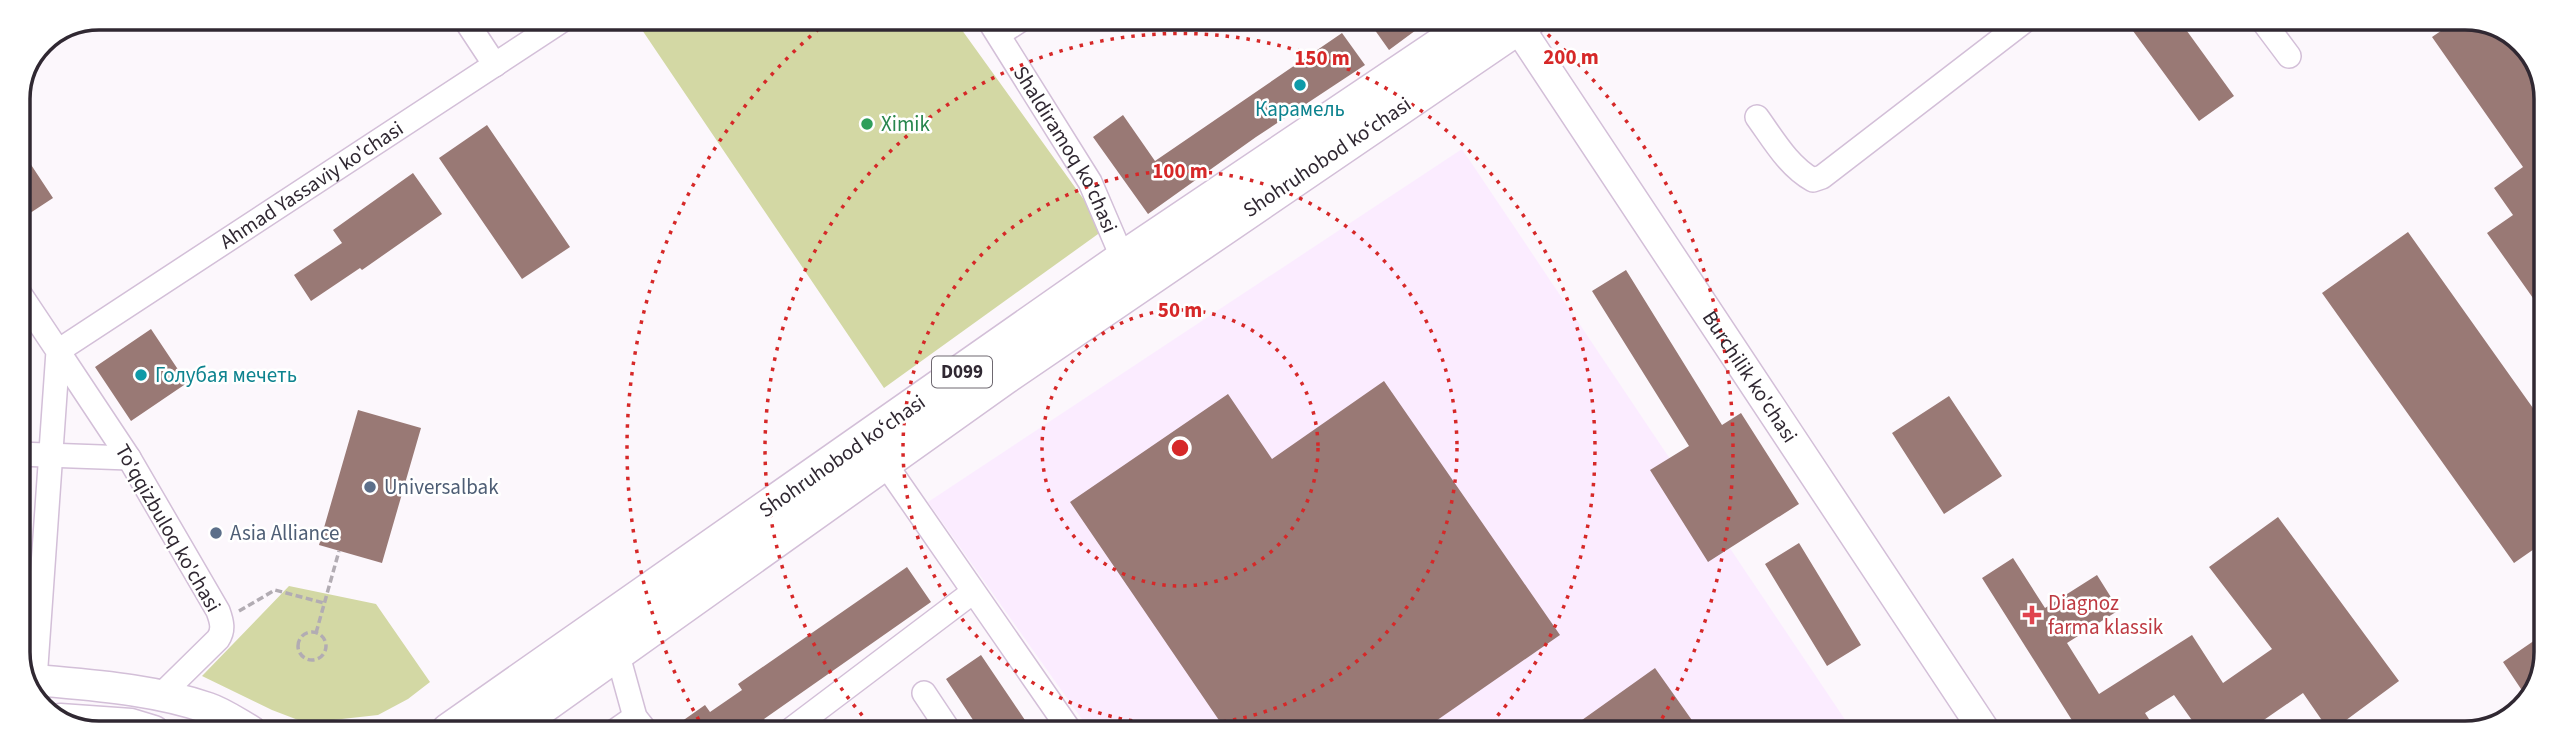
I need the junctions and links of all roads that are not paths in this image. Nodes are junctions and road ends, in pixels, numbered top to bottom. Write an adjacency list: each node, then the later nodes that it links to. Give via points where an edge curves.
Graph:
1 (472, 30): 10 (street)
2 (548, 30): 10 (street, Ahmad Yassaviy ko'chasi)
3 (995, 30): 12 (street, Shaldiramoq ko'chasi, via 1090,182)
4 (1465, 30): 12 (highway, Shohruhobod koʻchasi / D099)
5 (1509, 30): 12 (highway, Shohruhobod koʻchasi / D099, via 1386,118)
6 (1525, 30): 32 (main road, Burchilik ko'chasi)
7 (2013, 30): 11 (street, via 1822,177 1813,180 1803,174)
8 (2270, 30): 9 (street)
9 (2289, 56)
10 (495, 65): 14 (street, Ahmad Yassaviy ko'chasi)
11 (1757, 117)
12 (1132, 271): 18 (highway, Shohruhobod koʻchasi / D099); 26 (highway, Shohruhobod koʻchasi / D099)
13 (30, 309): 14 (street, To'qqizbuloq ko'chasi)
14 (58, 351): 16 (street); 17 (street, To'qqizbuloq ko'chasi)
15 (30, 455): 16 (street)
16 (51, 457): 17 (street); 21 (street)
17 (129, 458): 24 (street, To'qqizbuloq ko'chasi, via 222,621 218,639)
18 (884, 462): 19 (street); 20 (highway, Shohruhobod koʻchasi / D099)
19 (973, 592): 29 (street); 31 (street)
20 (617, 652): 27 (highway, Shohruhobod koʻchasi / D099); 28 (street)
21 (31, 667)
22 (36, 681): 24 (main road)
23 (924, 693): 30 (street)
24 (160, 696): 25 (main road, via 209,709)
25 (232, 721)
26 (464, 721)
27 (521, 721)
28 (640, 721)
29 (803, 721)
30 (943, 721)
31 (1063, 721)
32 (1978, 721)

